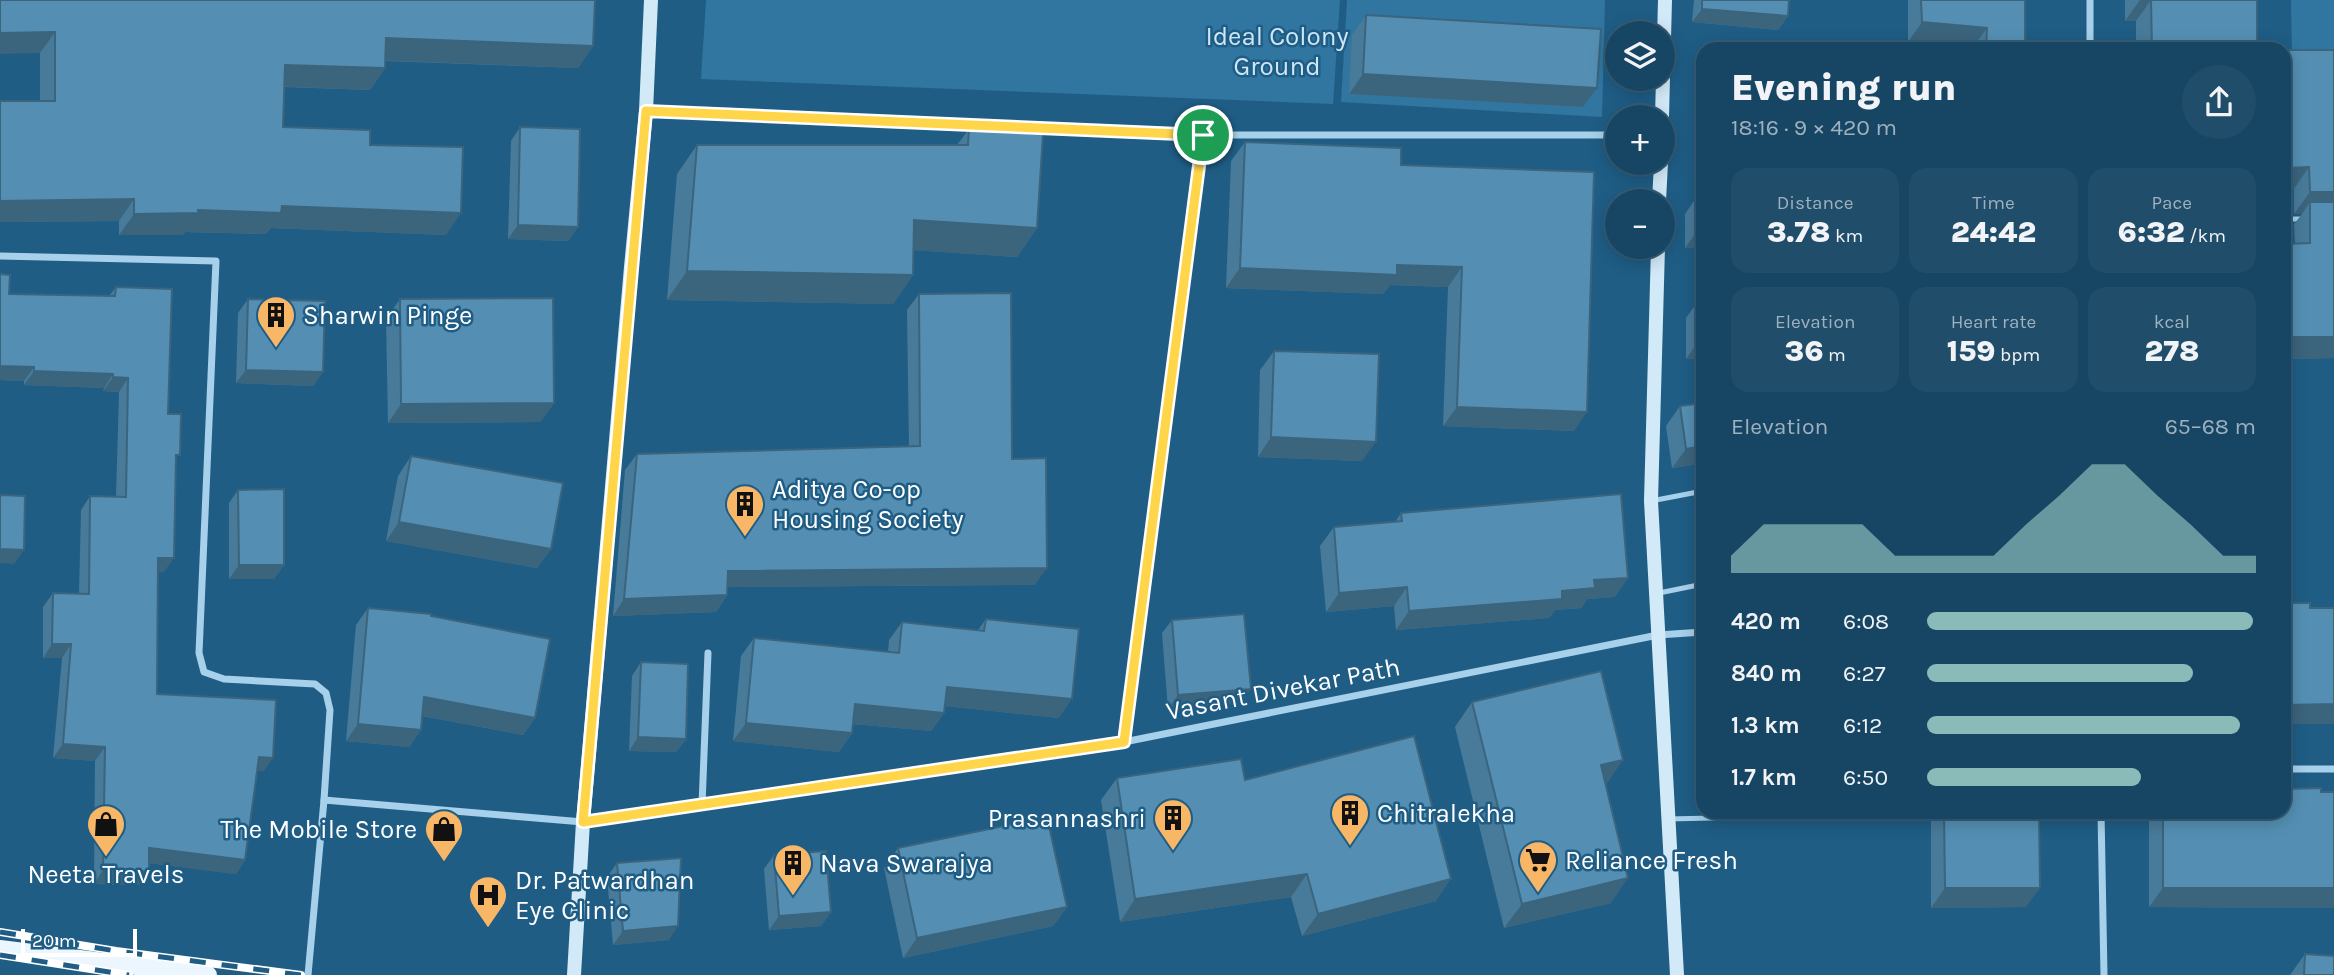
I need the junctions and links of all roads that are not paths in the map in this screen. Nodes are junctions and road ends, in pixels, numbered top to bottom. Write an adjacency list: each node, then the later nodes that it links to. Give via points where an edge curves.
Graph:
1 (650, 0): 6 (street)
2 (1665, 0): 5 (street)
3 (2090, 0): 4 (street)
4 (2090, 42)
5 (1662, 105)
6 (646, 111): 7 (street); 28 (street, via 621,462)
7 (1203, 135): 8 (street); 20 (street)
8 (1605, 135)
9 (2291, 219): 10 (lane)
10 (2309, 219)
11 (0, 256): 23 (street, via 216,261 199,653 204,672 224,679 315,684 326,694 330,710)
12 (1658, 259): 14 (street)
13 (1696, 492): 14 (lane)
14 (1651, 501): 16 (street)
15 (1696, 585): 16 (lane)
16 (1656, 593): 18 (street)
17 (1696, 632): 18 (street, Vasant Divekar Path)
18 (1658, 635): 20 (street, Vasant Divekar Path); 26 (street)
19 (708, 653): 24 (street)
20 (1124, 742): 24 (street, Vasant Divekar Path)
21 (2291, 769): 22 (street)
22 (2334, 769)
23 (324, 800): 28 (street, Vasant Divekar Path); 31 (street)
24 (702, 804): 28 (street, Vasant Divekar Path)
25 (1696, 818): 26 (lane)
26 (1668, 819): 33 (street)
27 (2101, 819): 34 (street)
28 (583, 822): 32 (street)
29 (0, 949): 30 (main road)
30 (208, 975)
31 (308, 975)
32 (574, 975)
33 (1676, 975)
34 (2104, 975)

